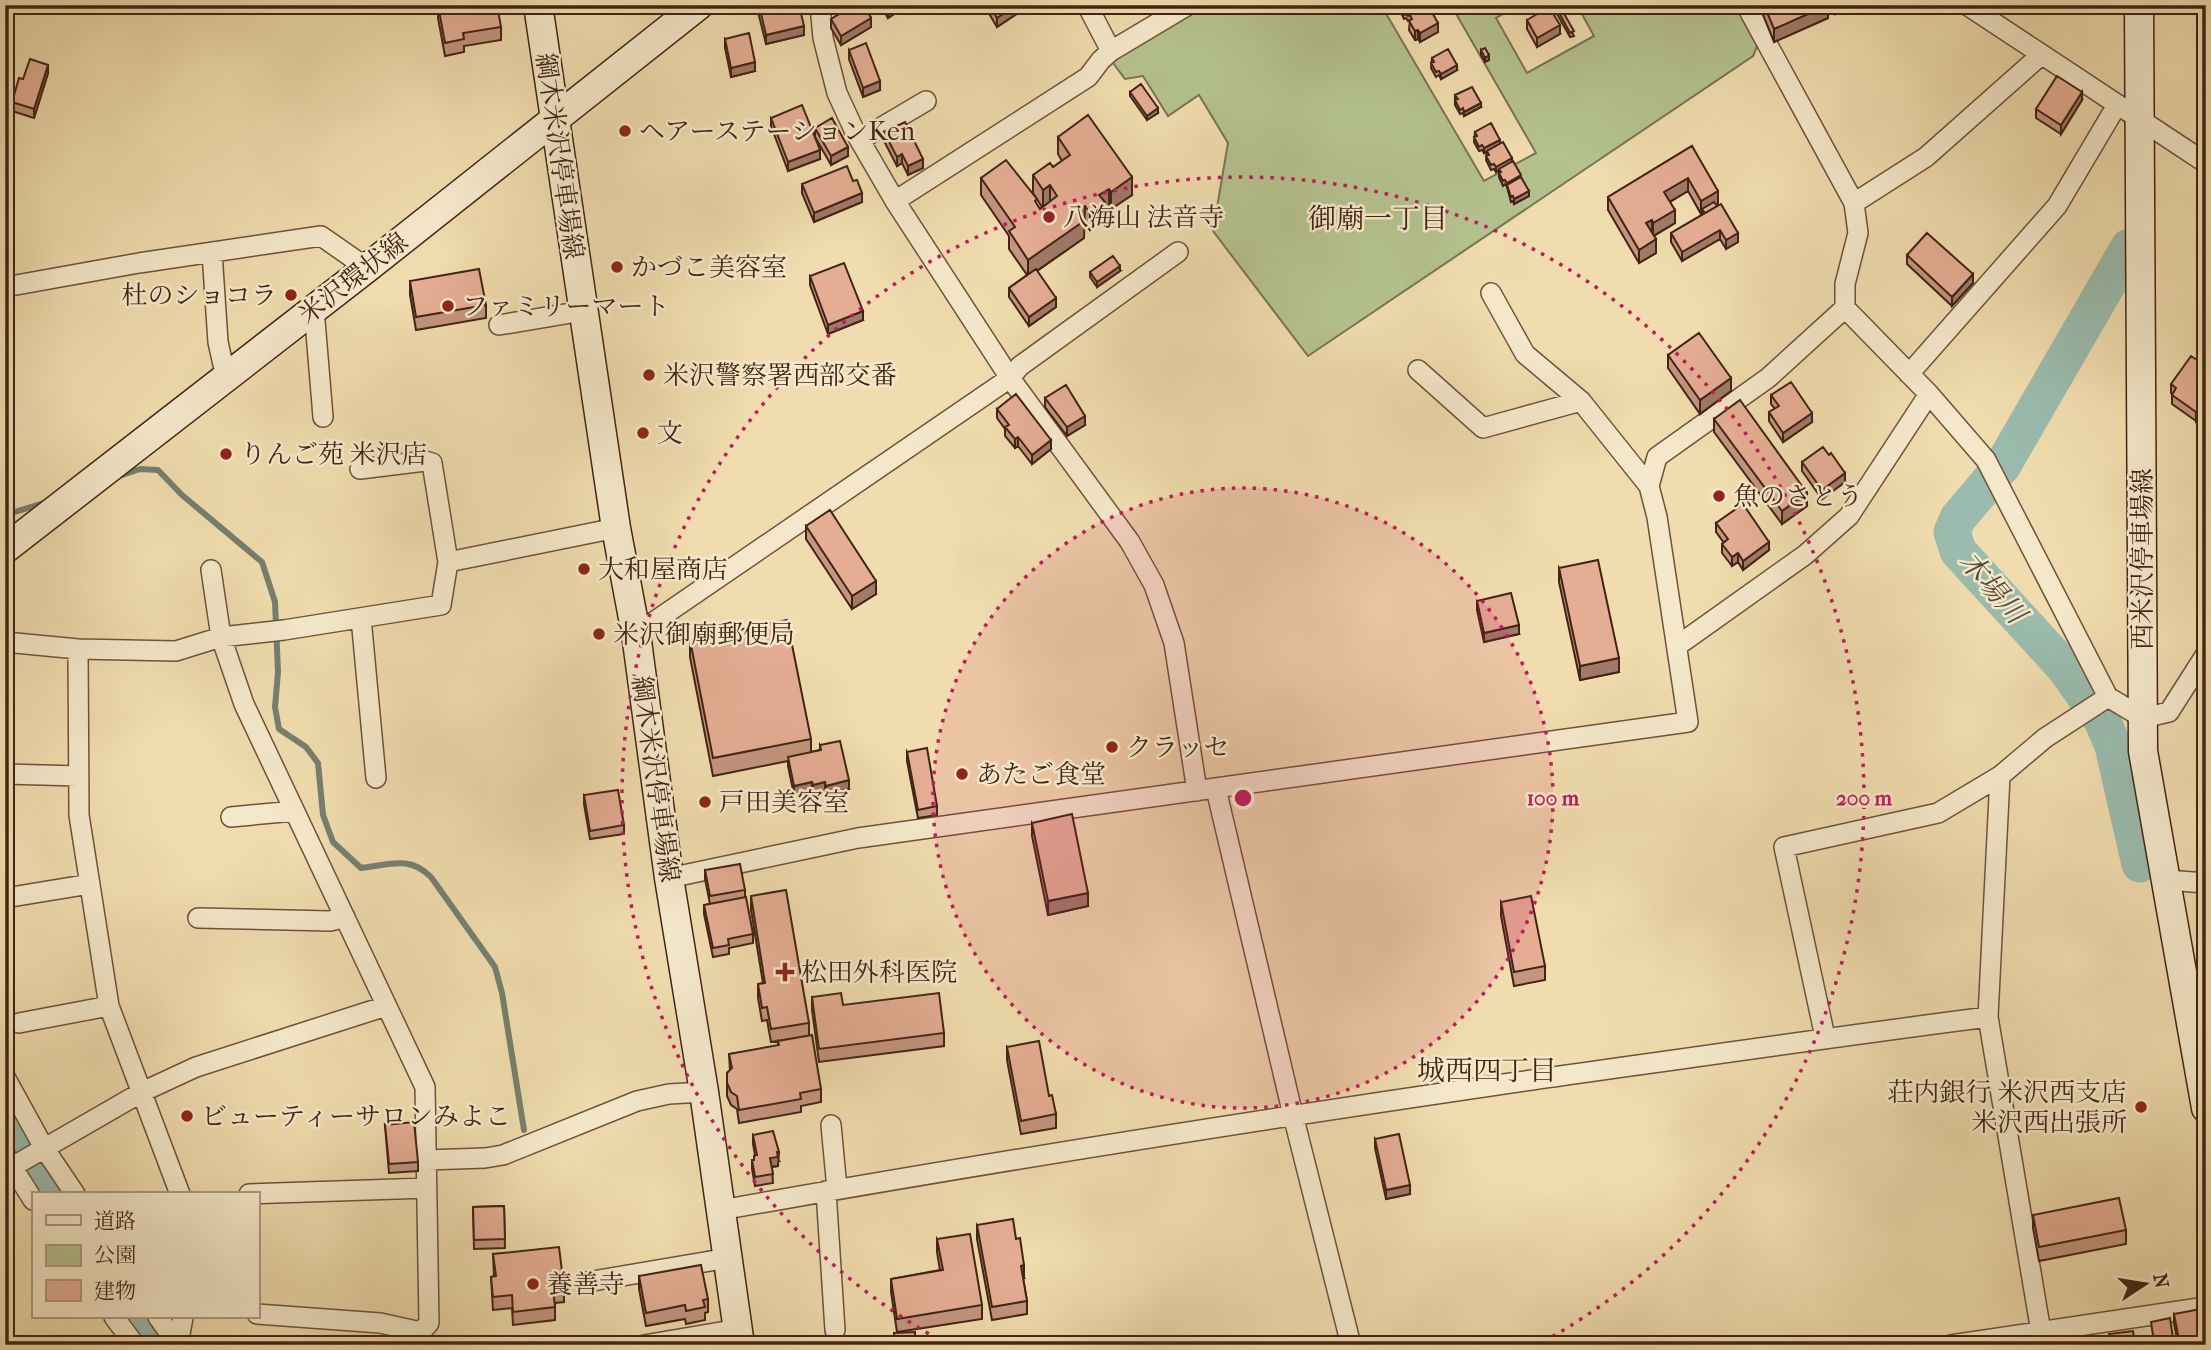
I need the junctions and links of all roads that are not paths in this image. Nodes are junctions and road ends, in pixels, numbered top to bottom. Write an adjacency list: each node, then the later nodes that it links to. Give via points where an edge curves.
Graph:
1 (538, 5): 13 (main road, 綱木米沢停車場線)
2 (699, 5): 13 (main road, 米沢環状線)
3 (820, 5): 14 (street, via 837,93)
4 (1087, 5): 9 (street)
5 (1188, 5): 9 (street)
6 (1745, 5): 17 (street)
7 (1967, 5): 10 (street)
8 (2139, 5): 12 (main road, 西米沢停車場線)
9 (1111, 51): 16 (street, via 1088,78)
10 (2041, 55): 12 (street); 17 (street, via 1926,157)
11 (926, 101): 14 (street)
12 (2128, 112): 15 (street); 28 (street, via 2057,206); 48 (main road, 西米沢停車場線)
13 (553, 120): 20 (main road, 米沢環状線); 25 (main road, 綱木米沢停車場線)
14 (860, 140): 16 (street)
15 (2206, 163)
16 (894, 201): 30 (street)
17 (1854, 203): 23 (street, via 1858,233)
18 (212, 252): 20 (street, via 321,236); 21 (street); 29 (street, via 218,342)
19 (1178, 252): 30 (street, via 1020,366)
20 (367, 268): 24 (main road, 米沢環状線)
21 (5, 286)
22 (1490, 293): 32 (street, via 1525,354)
23 (1845, 308): 28 (street); 35 (street, via 1768,378 1657,457)
24 (314, 309): 29 (main road, 米沢環状線); 33 (street)
25 (583, 311): 26 (street); 36 (main road, 綱木米沢停車場線)
26 (499, 325)
27 (1418, 370): 32 (street, via 1483,428)
28 (1909, 374): 31 (street)
29 (226, 378): 37 (main road, 米沢環状線)
30 (1010, 378): 41 (street); 53 (street, via 1130,542 1154,585 1174,643)
31 (1929, 394): 44 (street, via 1849,516 1805,555); 47 (street, via 1986,460)
32 (1581, 401): 35 (street)
33 (323, 418)
34 (360, 469): 38 (street, via 432,464)
35 (1649, 485): 44 (street)
36 (617, 528): 38 (street); 41 (main road, 綱木米沢停車場線)
37 (5, 549)
38 (448, 562): 40 (street, via 441,605)
39 (211, 570): 42 (street)
40 (361, 618): 42 (street); 52 (street)
41 (636, 634): 56 (main road, 綱木米沢停車場線)
42 (221, 637): 45 (street, via 176,651); 54 (street, via 244,704)
43 (5, 642): 45 (street)
44 (1677, 646): 53 (street, via 1688,722)
45 (78, 649): 50 (street)
46 (2206, 654): 48 (street, via 2169,712)
47 (2108, 697): 48 (street); 51 (street, via 2045,738)
48 (2143, 718): 57 (main road, 西米沢停車場線, via 2143,751)
49 (5, 774): 50 (street)
50 (79, 776): 59 (street, via 79,815)
51 (2000, 776): 65 (street); 67 (street, via 1938,813 1784,847)
52 (376, 778)
53 (1206, 790): 56 (street, via 858,838); 72 (street)
54 (294, 811): 55 (street); 62 (street)
55 (231, 817)
56 (669, 878): 70 (main road, 綱木米沢停車場線)
57 (2166, 880): 58 (street); 71 (main road, 西米沢停車場線)
58 (2206, 883)
59 (90, 884): 60 (street); 63 (street)
60 (5, 898)
61 (198, 918): 62 (street)
62 (345, 918): 64 (street)
63 (109, 1006): 66 (street); 69 (street)
64 (386, 1006): 69 (street, via 196,1067); 75 (street, via 425,1087)
65 (1988, 1017): 67 (street); 92 (street)
66 (19, 1023)
67 (1825, 1037): 72 (street)
68 (5, 1077): 74 (street)
69 (142, 1092): 74 (street); 80 (street)
70 (704, 1092): 75 (street, via 637,1101 503,1155); 83 (main road, 綱木米沢停車場線)
71 (2206, 1108)
72 (1293, 1115): 78 (street); 97 (street)
73 (831, 1125): 78 (street)
74 (40, 1150): 76 (street); 79 (street)
75 (426, 1160): 77 (street)
76 (10, 1165): 82 (street)
77 (427, 1188): 81 (street); 94 (street, via 429,1323)
78 (832, 1190): 83 (street); 91 (street)
79 (73, 1192)
80 (179, 1192)
81 (259, 1194)
82 (32, 1198)
83 (721, 1210): 84 (main road, 綱木米沢停車場線)
84 (728, 1258): 85 (street); 93 (main road, 綱木米沢停車場線)
85 (587, 1282)
86 (2206, 1307): 92 (street)
87 (259, 1314): 94 (street, via 380,1324)
88 (115, 1318): 95 (street)
89 (159, 1318): 90 (street, via 178,1345)
90 (183, 1318)
91 (835, 1330)
92 (2041, 1332): 98 (street)
93 (739, 1337): 96 (street)
94 (418, 1338)
95 (135, 1345)
96 (644, 1345)
97 (1352, 1345)
98 (1951, 1345)

